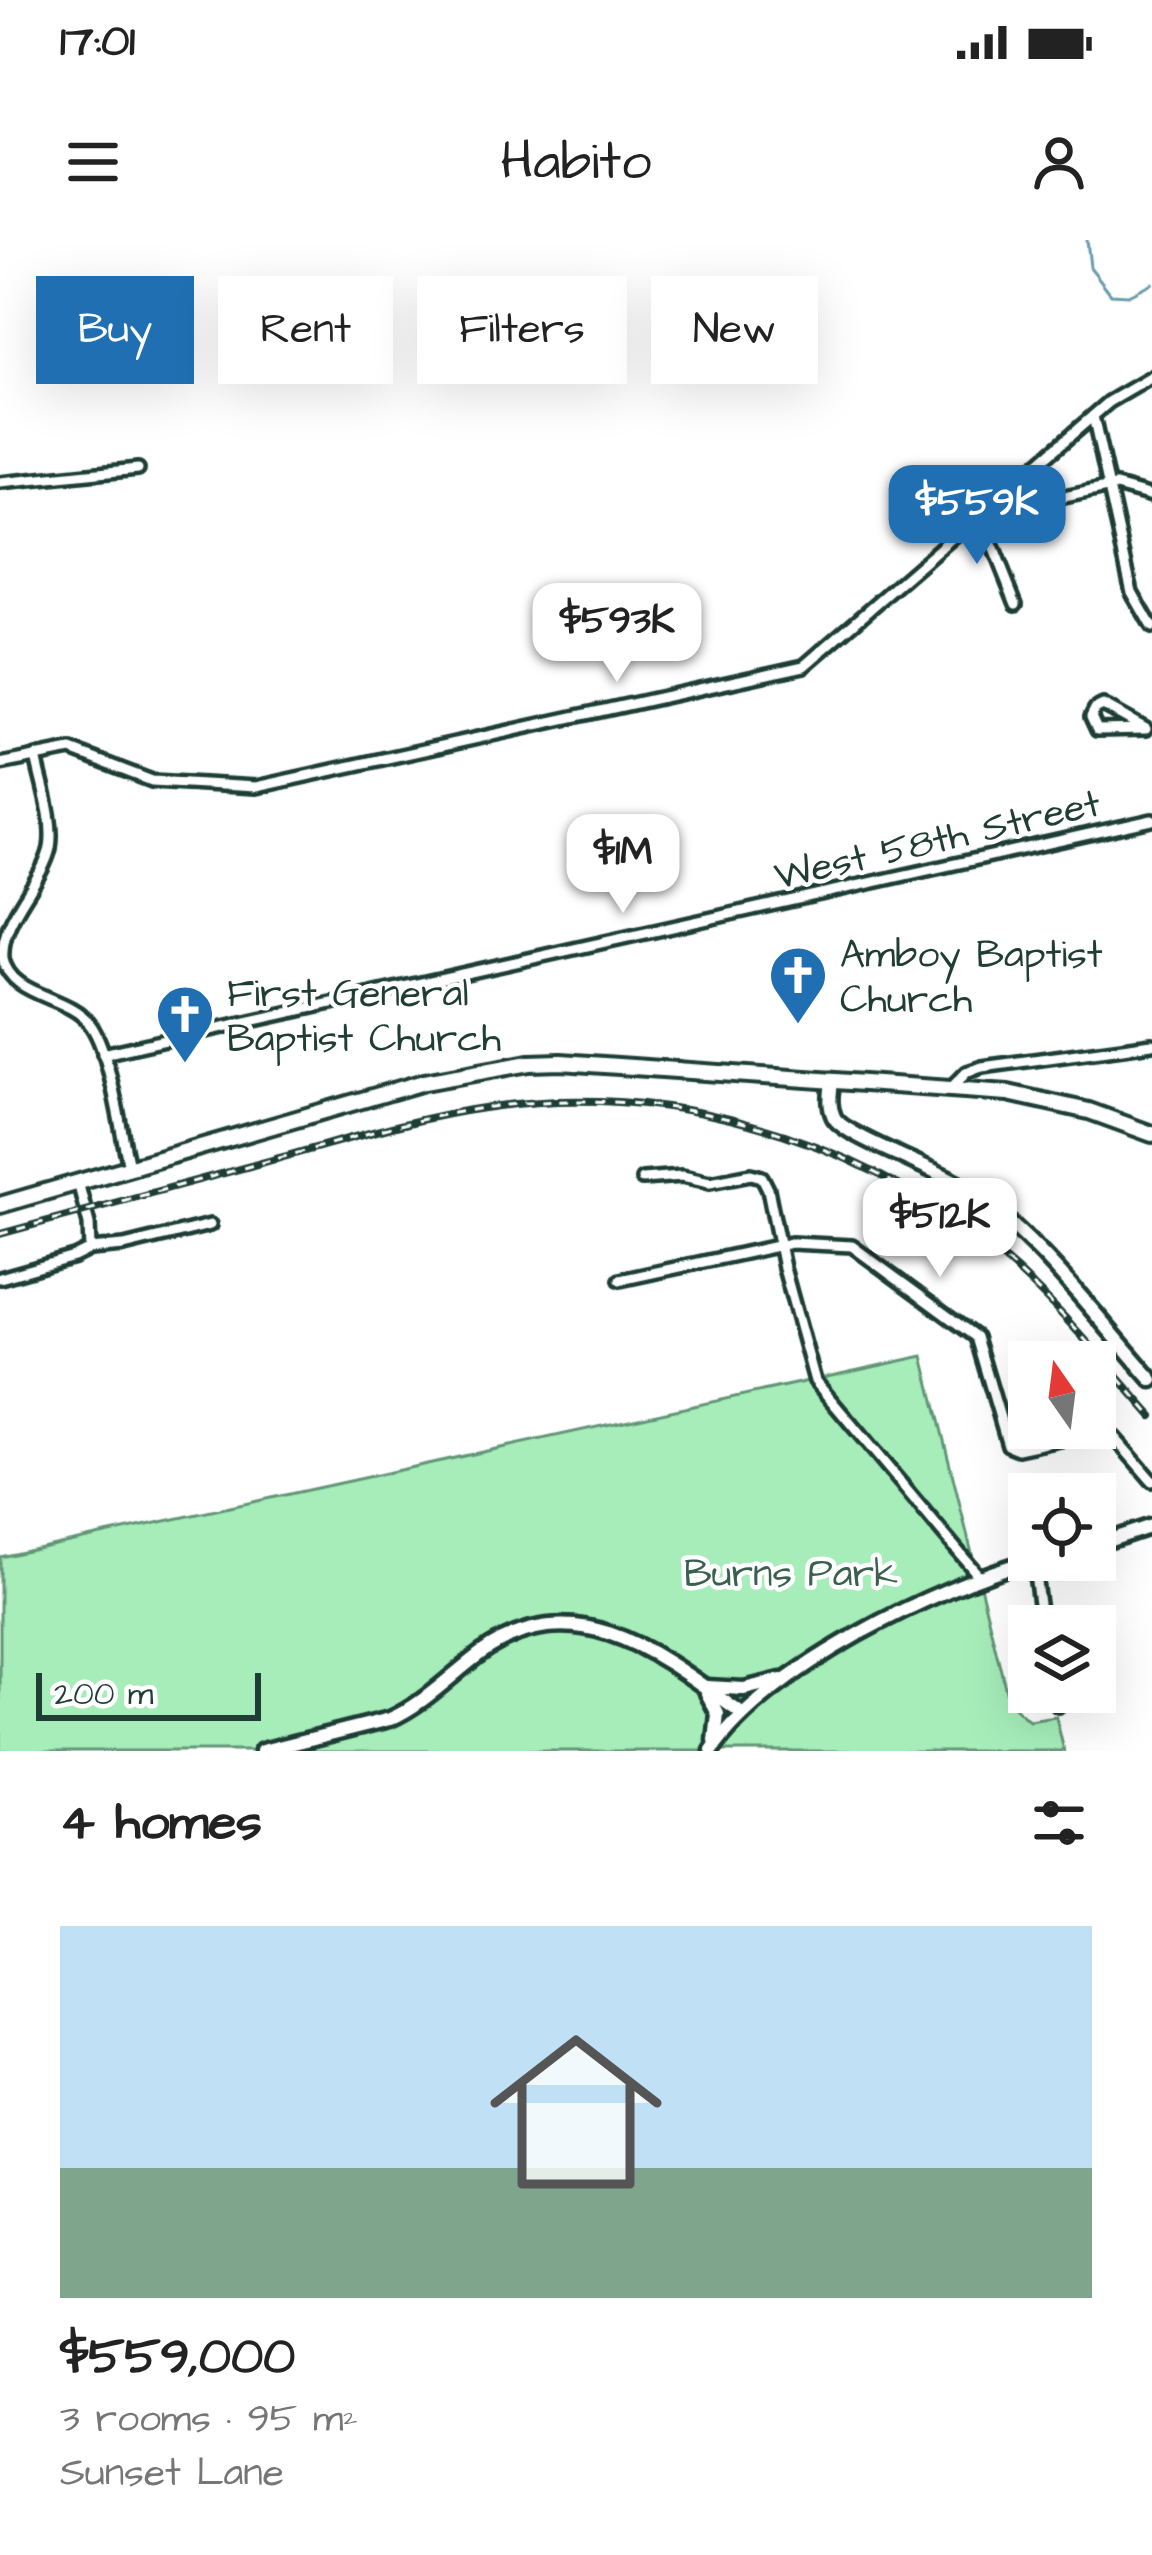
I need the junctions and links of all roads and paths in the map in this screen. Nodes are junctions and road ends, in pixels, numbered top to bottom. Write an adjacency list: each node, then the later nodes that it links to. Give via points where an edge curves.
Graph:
1 (1152, 376): 2 (street)
2 (1093, 416): 5 (street); 8 (street)
3 (138, 469): 4 (street)
4 (0, 482)
5 (1109, 488): 6 (street); 7 (street); 10 (street, via 1132,592)
6 (1152, 496)
7 (1036, 503)
8 (980, 514): 9 (street); 12 (street, via 801,667 256,787 152,781 71,750)
9 (1016, 604)
10 (1152, 627)
11 (1149, 730): 11 (street, via 1099,730 1090,717 1106,705)
12 (36, 756): 13 (street); 16 (street, via 51,840 7,929 3,961 19,982 80,1012)
13 (0, 764)
14 (1152, 820): 16 (street, West 58th Street)
15 (1152, 1044): 18 (street, via 982,1066)
16 (103, 1054): 20 (street)
17 (832, 1080): 18 (main road); 20 (main road, via 529,1063 424,1082); 29 (street, via 839,1124 937,1170 992,1208)
18 (951, 1088): 19 (main road, via 1064,1104)
19 (1152, 1134)
20 (129, 1166): 22 (main road)
21 (642, 1179): 25 (street, via 762,1177)
22 (79, 1182): 23 (main road); 26 (street)
23 (0, 1205)
24 (210, 1225): 26 (street)
25 (780, 1246): 28 (street); 30 (street, via 852,1246 968,1328 1012,1448 1102,1431); 34 (street, via 814,1381)
26 (90, 1249): 27 (street)
27 (0, 1277)
28 (620, 1280)
29 (1152, 1380)
30 (1152, 1481)
31 (1152, 1526): 32 (street)
32 (1116, 1538)
33 (1008, 1567): 34 (street)
34 (979, 1576): 35 (street)
35 (794, 1676): 36 (street, via 744,1689); 37 (street)
36 (704, 1686): 37 (street); 38 (street, via 614,1633 543,1625 499,1642 399,1715); 39 (street, via 718,1714)
37 (742, 1714): 39 (street)
38 (262, 1751)
39 (712, 1751)

